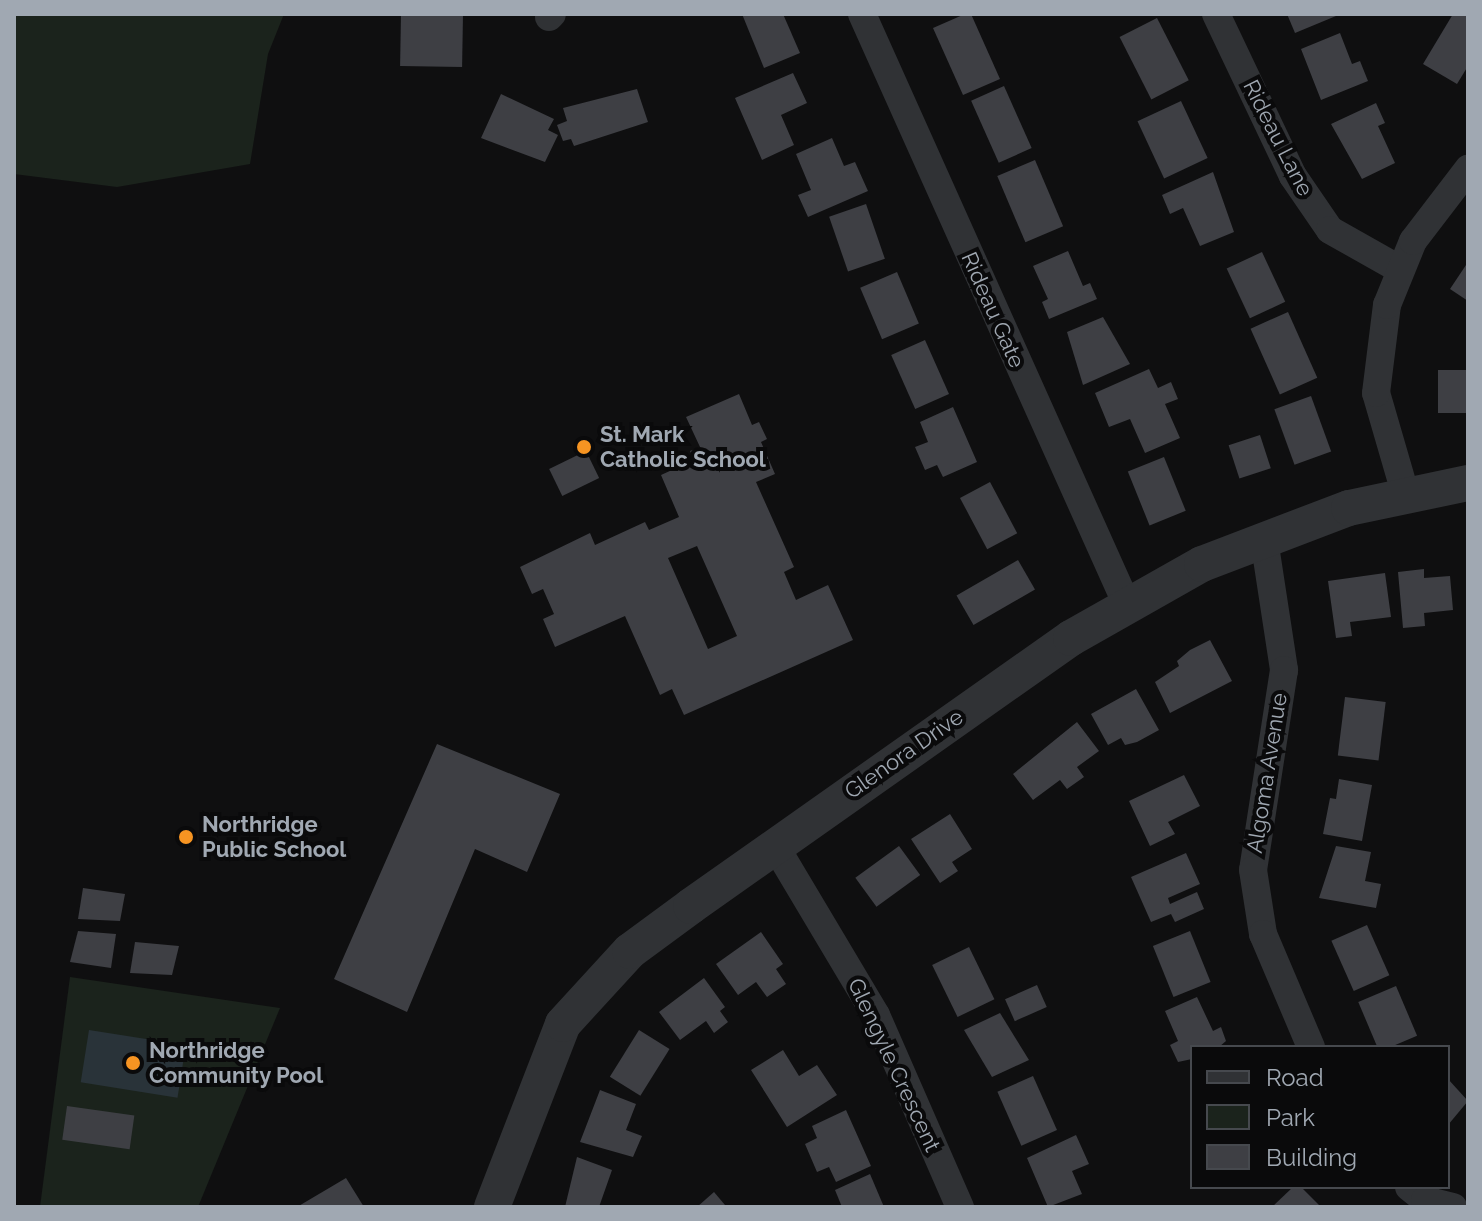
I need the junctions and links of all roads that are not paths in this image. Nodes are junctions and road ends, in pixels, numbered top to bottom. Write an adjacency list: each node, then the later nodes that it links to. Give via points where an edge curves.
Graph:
1 (862, 14): 8 (street, Rideau Gate)
2 (1216, 14): 4 (street, Rideau Lane, via 1293,176 1330,230)
3 (1468, 169): 4 (street, via 1413,241)
4 (1401, 270): 6 (street, via 1387,305 1376,393)
5 (1468, 483): 6 (street, Glenora Drive)
6 (1406, 496): 7 (street, Glenora Drive, via 1349,508)
7 (1264, 539): 8 (street, Glenora Drive, via 1202,564); 10 (street, Algoma Avenue, via 1284,670 1253,870 1263,934)
8 (1127, 605): 9 (street, Glenora Drive, via 1071,638)
9 (774, 844): 12 (street, Glenora Drive, via 630,951 563,1024); 13 (street, Glengyle Crescent, via 876,1015)
10 (1310, 1045)
11 (1411, 1189): 14 (street, via 1425,1200)
12 (492, 1207)
13 (960, 1207)
14 (1453, 1207)

